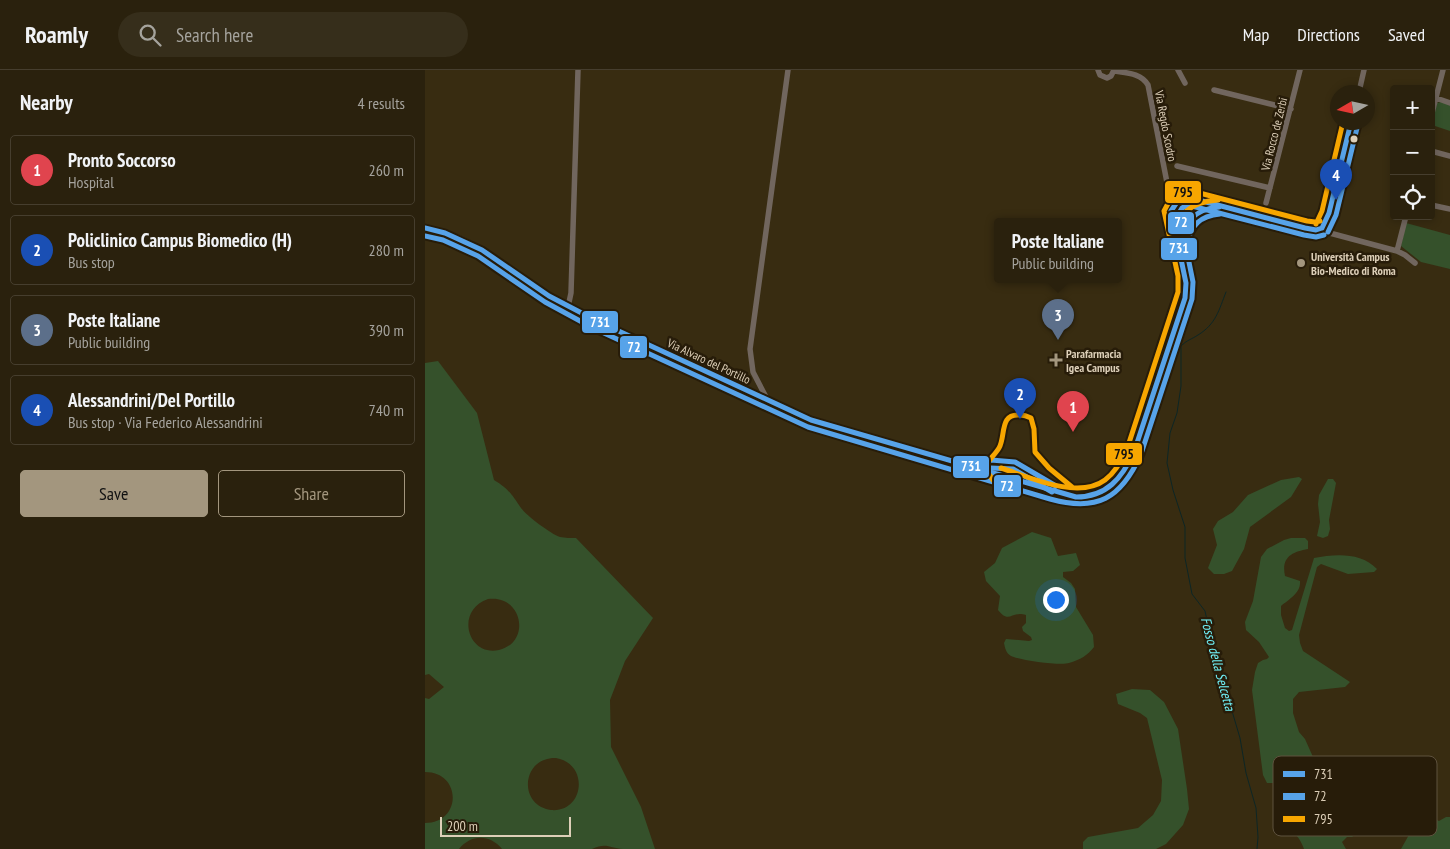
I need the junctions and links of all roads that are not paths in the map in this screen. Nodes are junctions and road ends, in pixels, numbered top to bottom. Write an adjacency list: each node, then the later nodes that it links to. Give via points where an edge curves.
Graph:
1 (578, 70): 35 (street, via 571,296)
2 (788, 70): 36 (street, via 750,349 753,372)
3 (1098, 70): 8 (street, Via Regdo Scodro, via 1104,78)
4 (1178, 70): 9 (street)
5 (1300, 70): 15 (street, Via Rocco de Zerbi)
6 (1364, 70): 10 (street)
7 (1443, 70): 12 (street)
8 (1113, 71): 20 (street, Via Regdo Scodro, via 1138,75 1147,84)
9 (1185, 83)
10 (1361, 85)
11 (1214, 90): 15 (street)
12 (1436, 98): 13 (street); 14 (street)
13 (1435, 102)
14 (1450, 103)
15 (1291, 109): 21 (street, Via Rocco de Zerbi)
16 (1349, 130): 31 (street, via 1329,213)
17 (1435, 152): 18 (street)
18 (1450, 156)
19 (1177, 166): 21 (street)
20 (1166, 180): 22 (street, Via Regdo Scodro, via 1173,192); 27 (street, Via Regdo Scodro)
21 (1270, 188): 23 (street, Via Rocco de Zerbi)
22 (1189, 198): 25 (street); 27 (street, via 1177,202); 28 (street, via 1194,207)
23 (1266, 203)
24 (1435, 206): 26 (street)
25 (1224, 207): 28 (street, via 1210,207); 31 (street, via 1315,230)
26 (1450, 209)
27 (1172, 213): 28 (street, via 1179,219); 32 (street)
28 (1191, 216): 32 (street, via 1183,229)
29 (1405, 220): 33 (street)
30 (425, 228): 35 (street, Via Alvaro del Portillo, via 444,232 479,247)
31 (1322, 228): 33 (street, via 1326,232)
32 (1179, 249): 42 (street, via 1186,283 1185,298 1127,467 1117,481 1104,490 1087,496)
33 (1397, 251): 34 (street)
34 (1415, 263)
35 (568, 307): 36 (street, Via Alvaro del Portillo)
36 (767, 399): 37 (street, Via Alvaro del Portillo, via 828,426)
37 (943, 459): 38 (street, Via Alvaro del Portillo); 40 (street, Via Alvaro del Portillo)
38 (998, 460): 39 (street, Via Alvaro del Portillo); 40 (street, via 994,467)
39 (1029, 469): 41 (street, via 1029,478); 42 (street, Via Alvaro del Portillo)
40 (999, 475): 41 (street, Via Alvaro del Portillo)
41 (1018, 481): 42 (street, Via Alvaro del Portillo)
42 (1073, 496)

